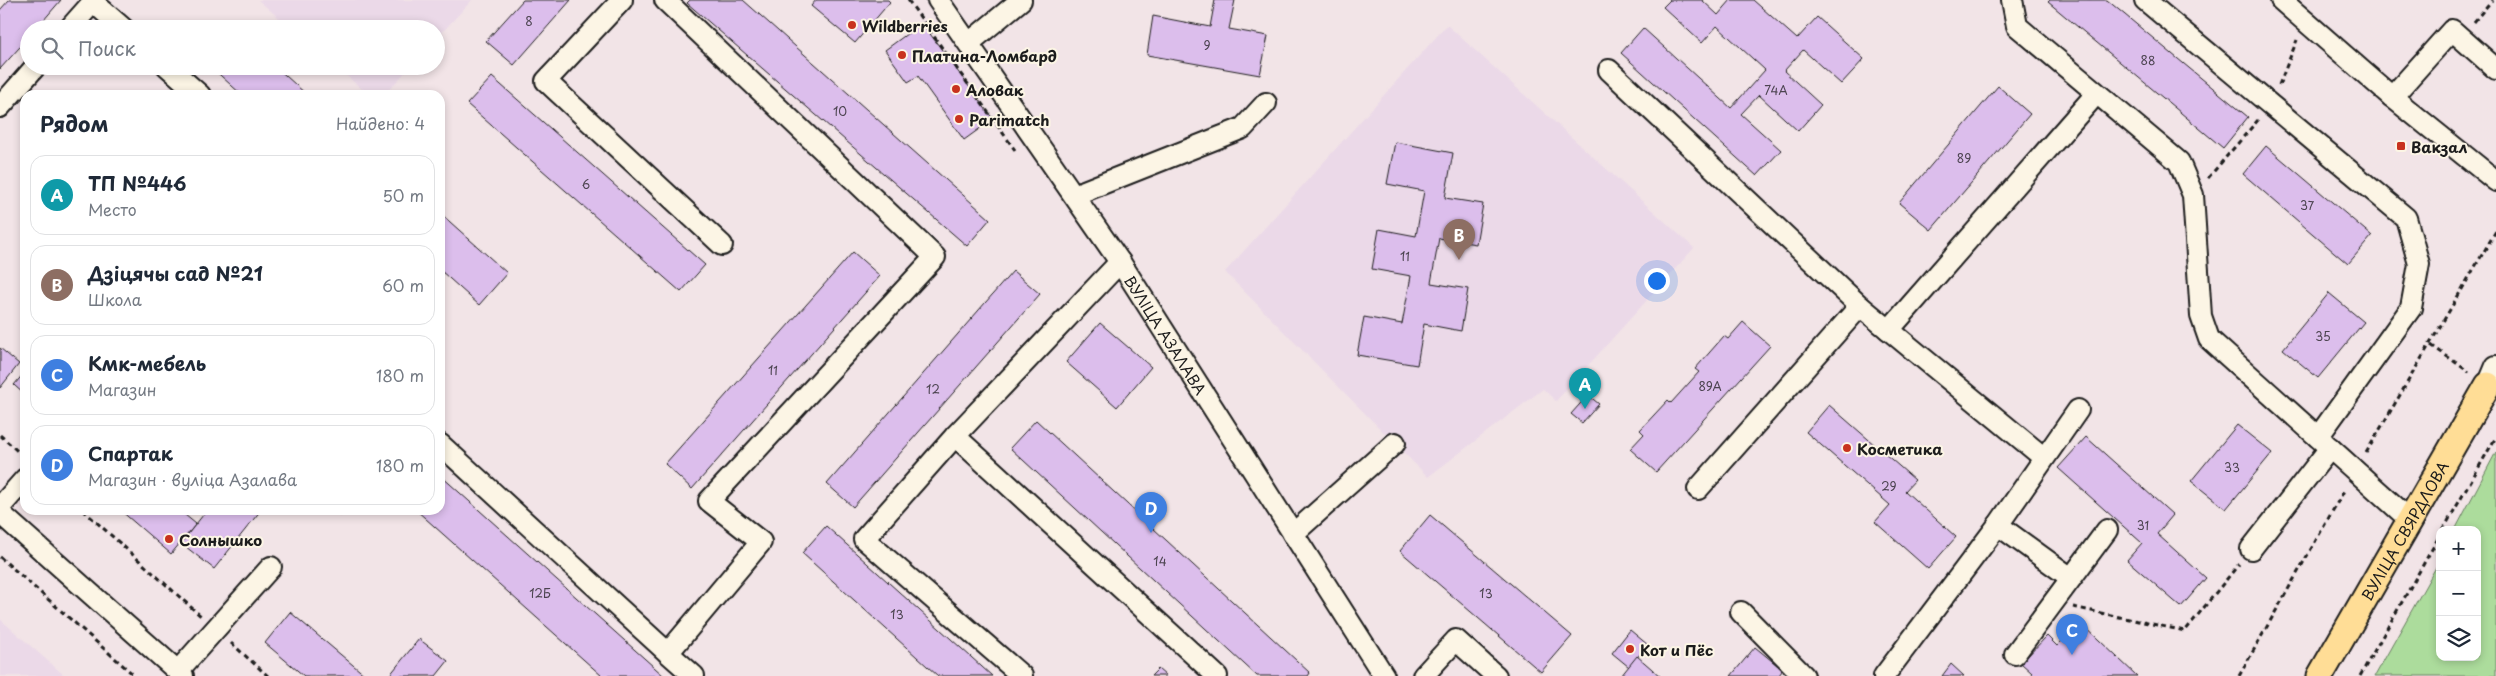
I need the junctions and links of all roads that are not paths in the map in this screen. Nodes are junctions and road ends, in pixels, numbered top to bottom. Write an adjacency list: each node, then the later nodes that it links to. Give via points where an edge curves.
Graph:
1 (622, 0): 22 (street, via 546,81)
2 (665, 0): 45 (street, via 936,257 710,501 761,542)
3 (938, 0): 10 (street, ВУЛІЦА АЗАЛАВА)
4 (1021, 0): 10 (street)
5 (2012, 0): 16 (street, via 2017,26)
6 (2145, 0): 29 (street, via 2406,218 2419,264 2411,308)
7 (2281, 0): 17 (street)
8 (77, 20): 9 (street, via 93,2)
9 (114, 20)
10 (969, 42): 21 (street, ВУЛІЦА АЗАЛАВА)
11 (2496, 69): 17 (street, via 2452,30)
12 (1609, 70): 24 (street)
13 (28, 75): 19 (street)
14 (177, 75): 15 (street)
15 (194, 90)
16 (2096, 94): 25 (street); 29 (street, via 2179,162 2193,195 2201,316 2209,339)
17 (2392, 97): 20 (street)
18 (1266, 103): 21 (street, via 1243,128)
19 (0, 107)
20 (2496, 180)
21 (1074, 195): 23 (street, ВУЛІЦА АЗАЛАВА)
22 (722, 246)
23 (1120, 262): 28 (street); 40 (street, ВУЛІЦА АЗАЛАВА)
24 (1860, 306): 25 (street); 34 (street)
25 (1889, 330): 32 (street)
26 (2493, 377): 37 (main road, ВУЛІЦА СВЯРДЛОВА)
27 (2078, 410): 32 (street)
28 (955, 436): 49 (street, via 864,539); 50 (street)
29 (2324, 443): 37 (street); 41 (street)
30 (1395, 444): 40 (street)
31 (445, 449): 45 (street)
32 (2043, 457): 38 (street)
33 (20, 485): 35 (street)
34 (1698, 489)
35 (0, 507)
36 (0, 514): 47 (street)
37 (2410, 520): 56 (main road, ВУЛІЦА СВЯРДЛОВА)
38 (1998, 525): 43 (street); 55 (street)
39 (2107, 530): 43 (street)
40 (1293, 534): 51 (street, ВУЛІЦА АЗАЛАВА)
41 (2251, 549)
42 (271, 567): 47 (street)
43 (2071, 578): 46 (street)
44 (1741, 612): 54 (street)
45 (668, 654): 48 (street)
46 (2015, 654)
47 (180, 674)
48 (694, 676)
49 (1022, 676)
50 (1217, 676)
51 (1384, 676)
52 (1423, 676): 53 (street, via 1456,640)
53 (1496, 676)
54 (1804, 676)
55 (1884, 676)
56 (2320, 676)

